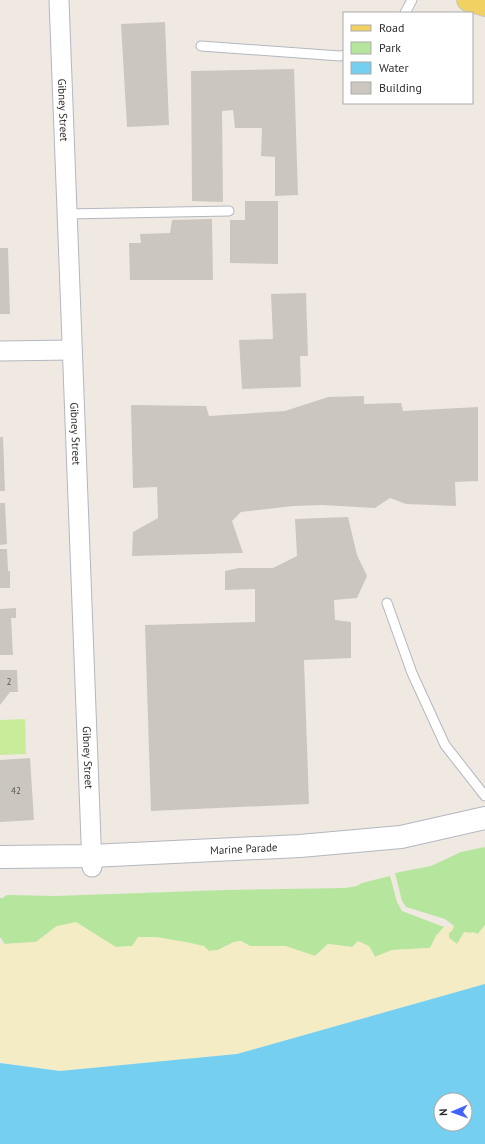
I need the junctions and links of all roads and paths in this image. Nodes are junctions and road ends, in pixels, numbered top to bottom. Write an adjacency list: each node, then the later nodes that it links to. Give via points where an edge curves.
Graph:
1 (59, 0): 9 (street, Gibney Street)
2 (412, 0): 5 (lane)
3 (468, 0): 4 (main road)
4 (485, 5)
5 (406, 12)
6 (201, 46): 7 (lane)
7 (343, 55)
8 (229, 211): 9 (lane)
9 (67, 214): 10 (street, Gibney Street)
10 (72, 350): 11 (street); 17 (street, Gibney Street)
11 (0, 351)
12 (387, 603): 13 (lane, via 412,673 445,745)
13 (485, 796)
14 (485, 818): 17 (main road, Marine Parade, via 401,837)
15 (485, 828): 17 (main road, Marine Parade, via 393,847 336,854 125,867)
16 (0, 857): 17 (main road, Marine Parade)
17 (92, 861): 18 (main road, Marine Parade)
18 (0, 868)

